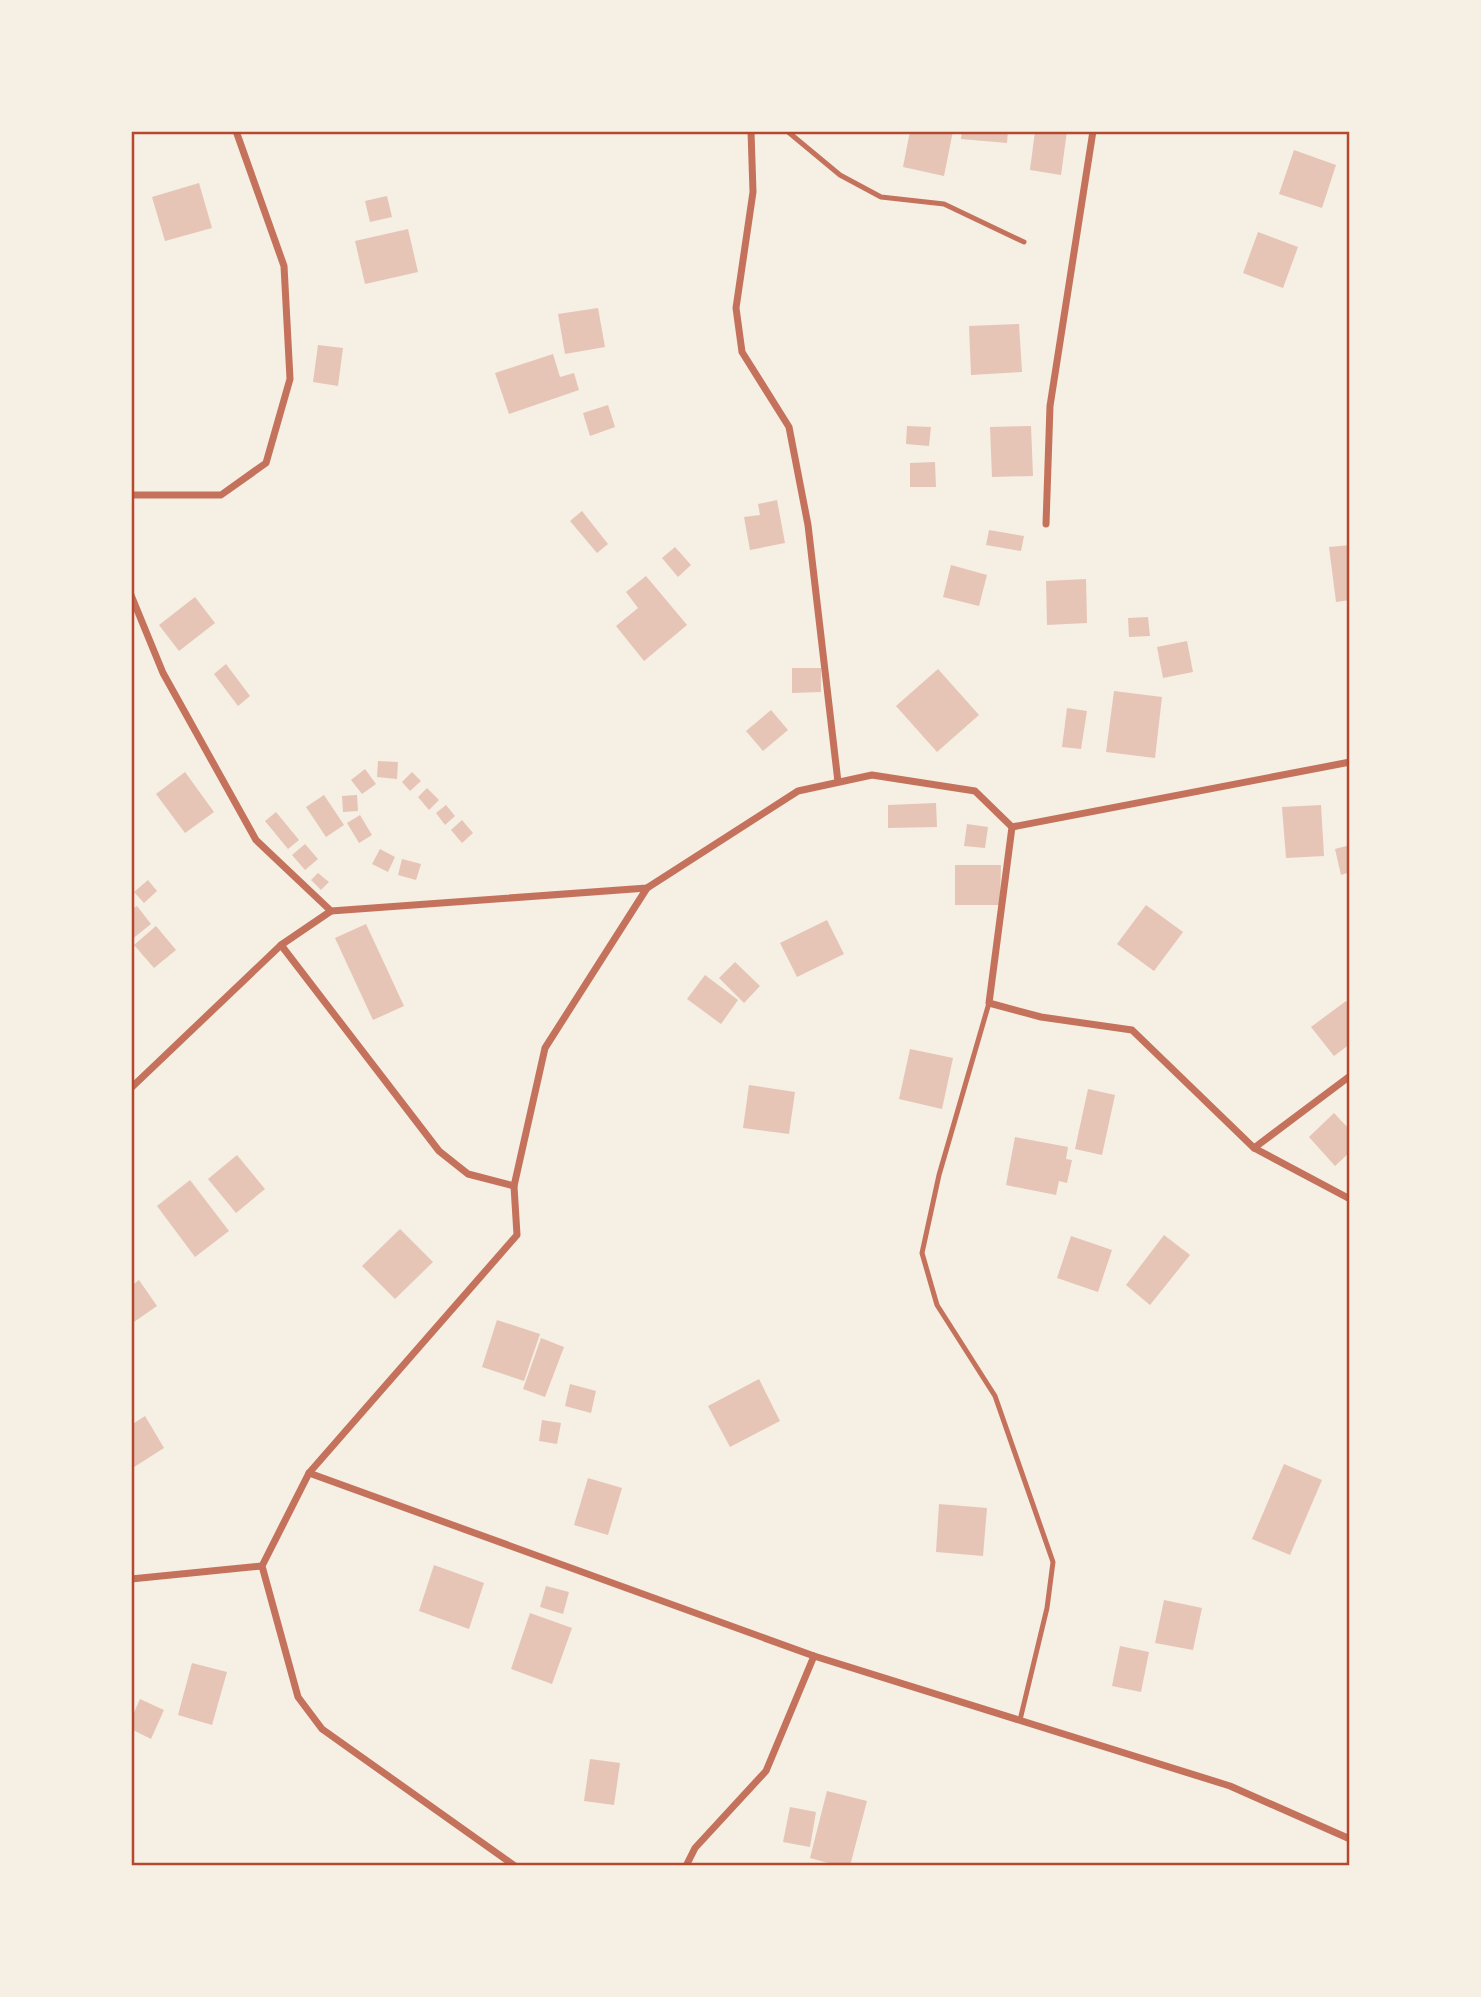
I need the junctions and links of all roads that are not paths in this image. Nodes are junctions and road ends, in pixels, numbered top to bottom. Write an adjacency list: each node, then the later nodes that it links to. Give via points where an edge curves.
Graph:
1 (236, 131): 6 (street, via 284,266 290,379 265,463 221,495)
2 (751, 131): 10 (street, via 753,191 736,308 742,352 789,427 808,525)
3 (787, 131): 5 (lane, via 840,175 881,197 944,204)
4 (1093, 131): 7 (street, via 1050,406)
5 (1024, 242)
6 (131, 495)
7 (1046, 524)
8 (131, 595): 13 (street, via 163,673 256,840)
9 (1350, 762): 11 (street)
10 (838, 782): 11 (street, via 872,775 975,791); 12 (street, via 799,791)
11 (1012, 827): 15 (street)
12 (647, 888): 13 (street); 19 (street, via 545,1048)
13 (331, 911): 14 (street)
14 (281, 946): 17 (street); 19 (street, via 439,1151 468,1174)
15 (989, 1003): 18 (street, via 1041,1017 1132,1030); 25 (lane, via 939,1175 922,1253 937,1305 995,1396 1053,1562 1047,1608)
16 (1350, 1076): 18 (street)
17 (131, 1088)
18 (1254, 1148): 20 (street)
19 (514, 1186): 21 (street, via 517,1235)
20 (1350, 1199)
21 (309, 1473): 22 (street); 24 (street)
22 (262, 1566): 23 (street); 27 (street, via 298,1697 322,1729)
23 (131, 1579)
24 (814, 1656): 25 (street); 28 (street, via 766,1771 695,1848)
25 (1020, 1720): 26 (street, via 1230,1786)
26 (1350, 1839)
27 (514, 1866)
28 (686, 1866)

